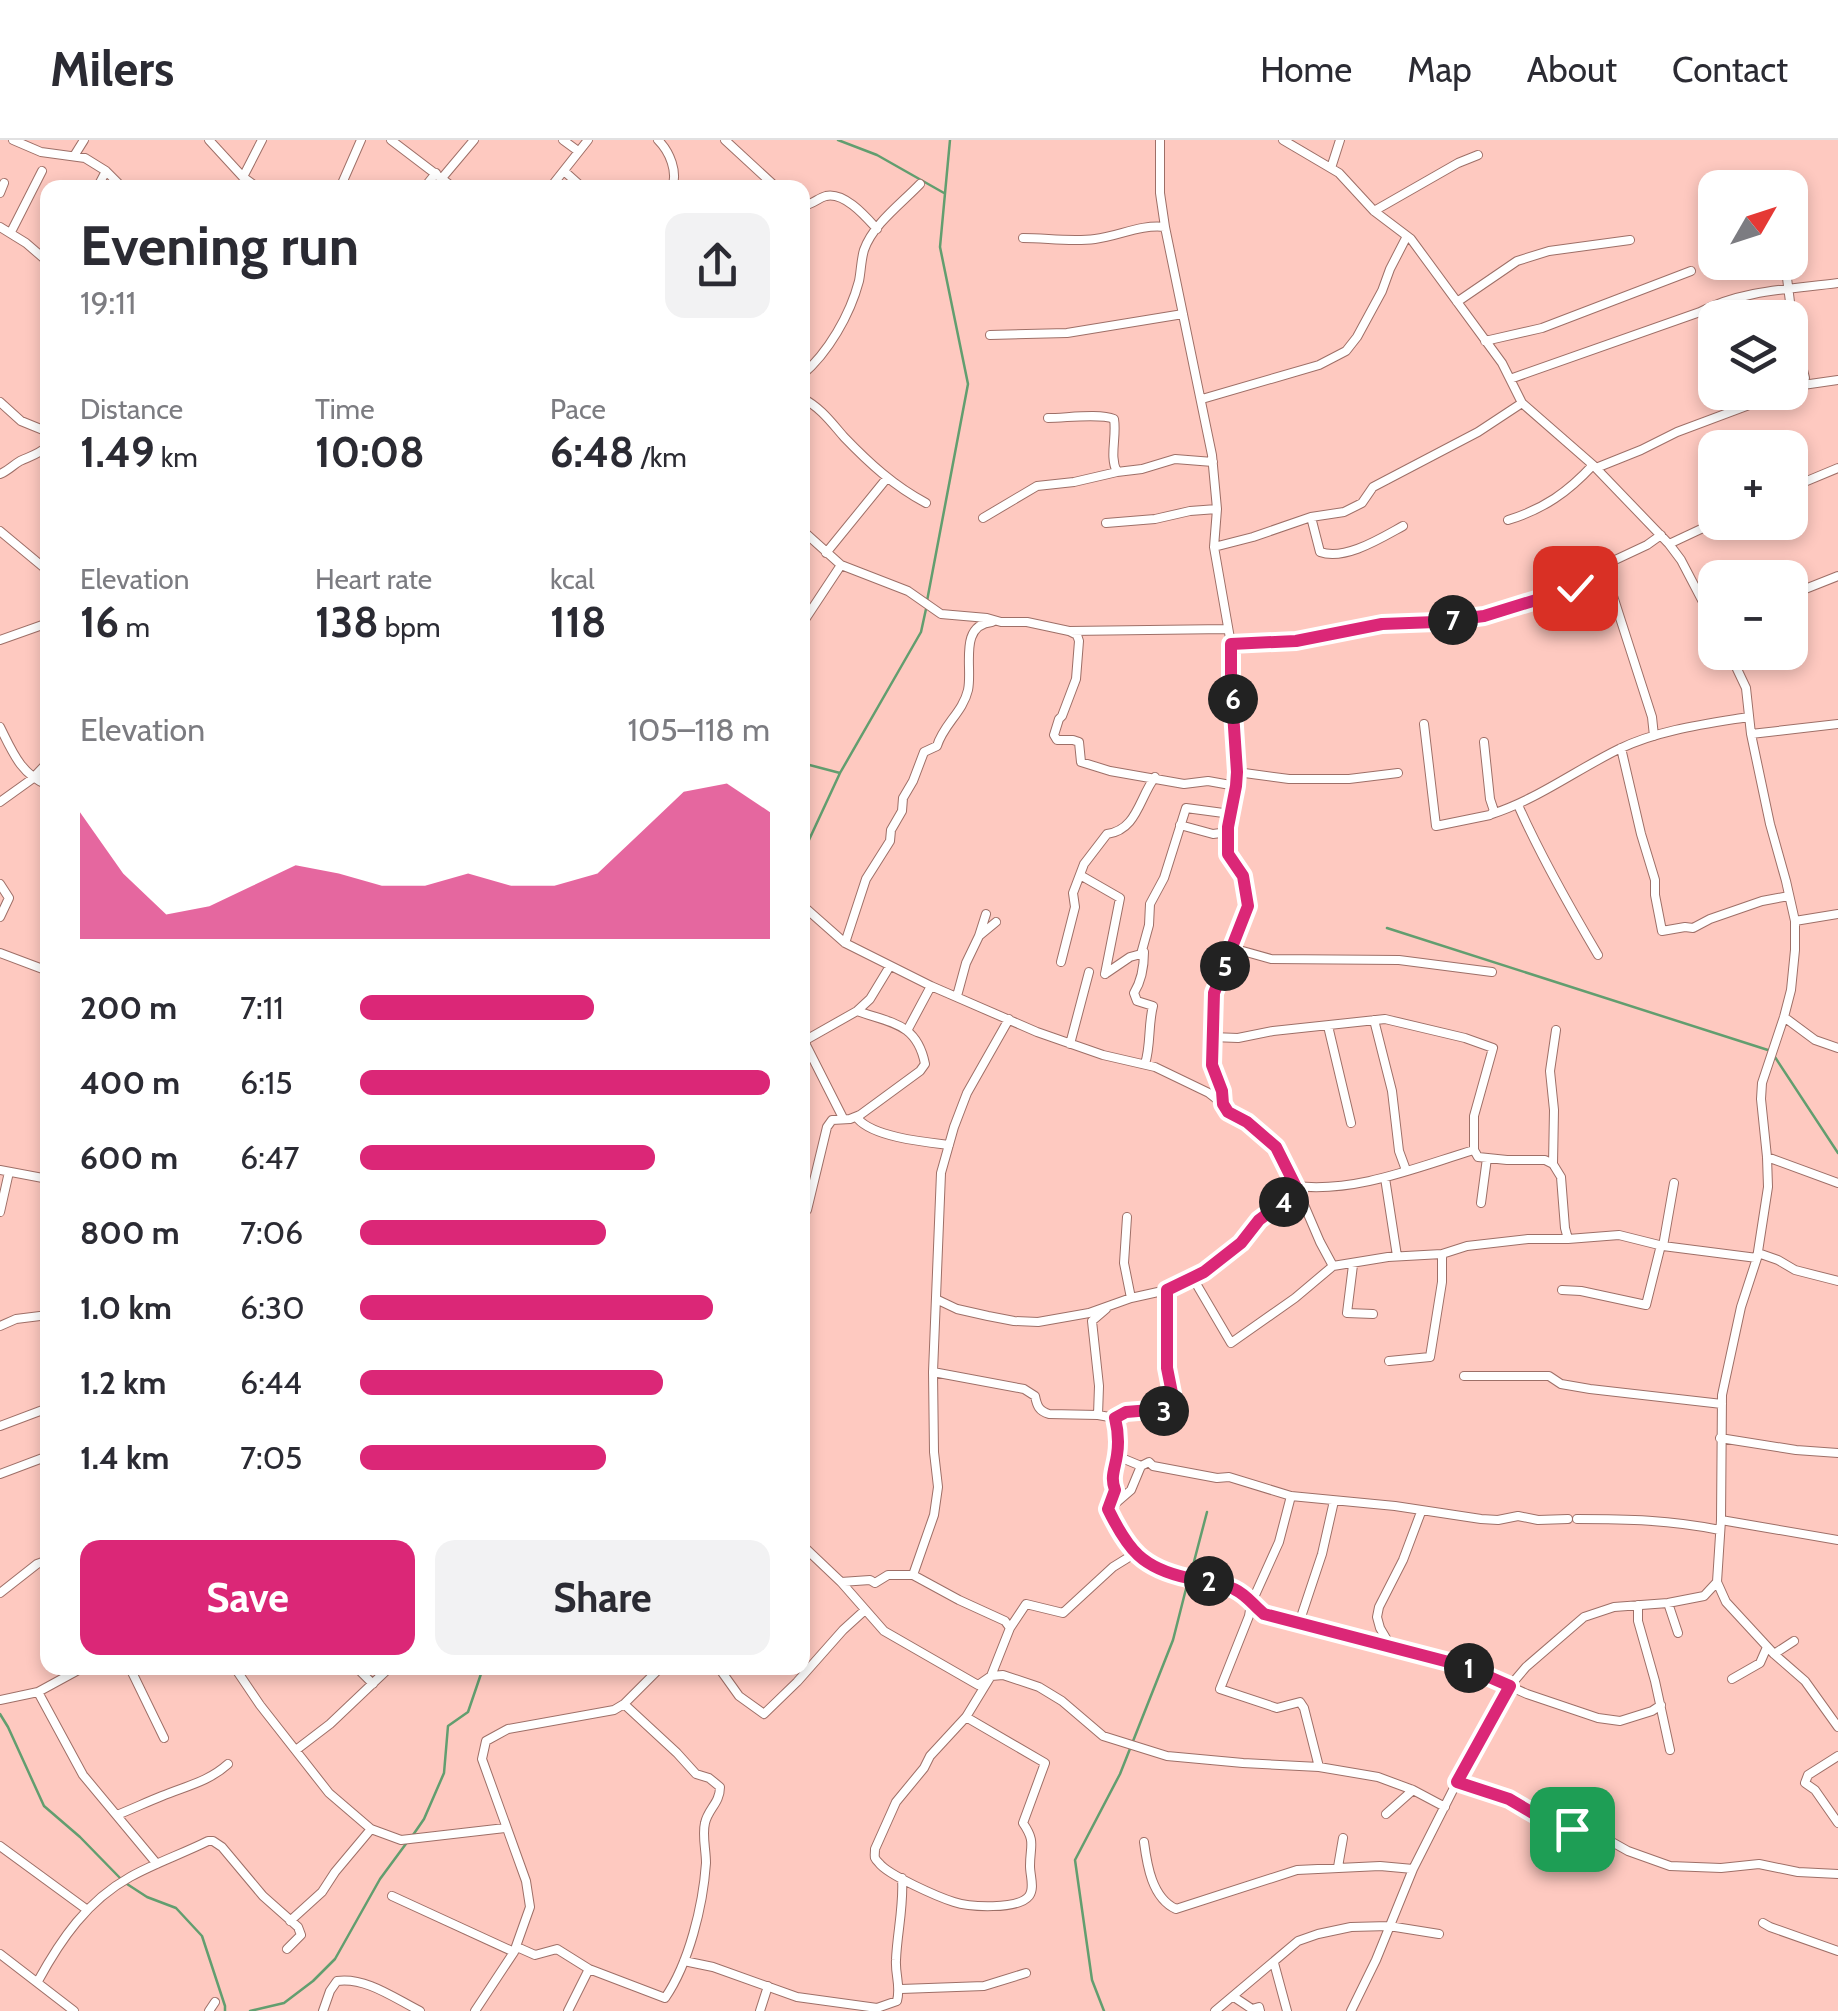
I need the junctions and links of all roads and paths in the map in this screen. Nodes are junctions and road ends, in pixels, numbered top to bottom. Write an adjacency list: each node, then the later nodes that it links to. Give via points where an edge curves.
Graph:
1 (14, 140): 17 (street)
2 (84, 140): 17 (street)
3 (208, 140): 23 (street)
4 (262, 140): 23 (street)
5 (361, 140): 27 (street)
6 (390, 140): 22 (street)
7 (474, 140): 22 (street)
8 (562, 140): 15 (street)
9 (588, 140): 15 (street)
10 (658, 140): 32 (street)
11 (725, 140): 33 (street)
12 (1160, 140): 39 (street)
13 (1283, 140): 18 (street)
14 (1340, 140): 18 (street)
15 (578, 151): 19 (street)
16 (1478, 155): 38 (street)
17 (74, 156): 21 (street)
18 (1331, 168): 38 (street)
19 (564, 170): 30 (street); 31 (street)
20 (42, 171): 42 (street)
21 (106, 171): 24 (street); 25 (street)
22 (439, 176): 28 (street); 29 (street)
23 (243, 177): 26 (street)
24 (101, 180)
25 (114, 180)
26 (248, 180)
27 (344, 180)
28 (434, 180)
29 (444, 180)
30 (556, 180)
31 (575, 180)
32 (674, 180)
33 (768, 180)
34 (4, 183): 36 (street)
35 (920, 184): 41 (street)
36 (0, 193)
37 (810, 204): 41 (street, via 825,196 841,198)
38 (1374, 211): 43 (street)
39 (1165, 226): 44 (street, via 1080,240); 53 (street)
40 (0, 227): 42 (street)
41 (877, 229): 56 (street, via 864,249 845,314)
42 (10, 232): 46 (street)
43 (1407, 236): 52 (street); 60 (street, via 1346,351)
44 (1023, 238)
45 (1630, 240): 52 (street, via 1516,261)
46 (40, 256)
47 (1691, 271): 55 (street, via 1542,328)
48 (1787, 280): 50 (street)
49 (1838, 283): 50 (street)
50 (1788, 288): 51 (street); 57 (street, via 1719,302)
51 (1790, 300)
52 (1457, 302): 55 (street)
53 (1182, 314): 54 (street, via 1067,332); 60 (street)
54 (990, 335)
55 (1485, 341): 57 (street)
56 (810, 368)
57 (1510, 378): 63 (street)
58 (1838, 380): 59 (street)
59 (1808, 384)
60 (1202, 399): 70 (street)
61 (0, 402): 65 (street)
62 (810, 403): 75 (street)
63 (1522, 403): 71 (street); 79 (street, via 1373,487 1362,503)
64 (1736, 410): 71 (street)
65 (10, 412): 67 (street); 68 (street)
66 (1048, 418): 73 (street, via 1114,419)
67 (0, 422)
68 (40, 428)
69 (40, 453): 74 (street)
70 (1212, 462): 73 (street, via 1175,459); 78 (street)
71 (1595, 466): 81 (street, via 1542,508); 86 (street)
72 (1838, 468): 76 (street)
73 (1117, 472): 80 (street, via 1037,486)
74 (0, 474)
75 (887, 478): 77 (street); 90 (street)
76 (1808, 479)
77 (926, 503)
78 (1217, 510): 82 (street); 89 (street)
79 (1311, 517): 83 (street, via 1320,552 1329,556); 89 (street)
80 (983, 518)
81 (1508, 520)
82 (1106, 523)
83 (1403, 526)
84 (1698, 530): 88 (street)
85 (0, 531): 91 (street)
86 (1661, 535): 88 (street); 93 (street)
87 (810, 538): 90 (street)
88 (1669, 544): 96 (street)
89 (1214, 547): 100 (street)
90 (826, 553): 92 (street)
91 (40, 561)
92 (841, 565): 97 (street); 98 (street, via 908,591 942,614)
93 (1603, 566): 103 (street, via 1575,588 1484,616); 110 (street)
94 (1838, 576): 95 (street)
95 (1808, 588)
96 (1698, 592)
97 (810, 612)
98 (1001, 622): 101 (street); 137 (street, via 973,631 968,689 936,746 924,752 890,841 866,879)
99 (40, 626): 102 (street)
100 (1228, 628): 101 (street); 103 (street)
101 (1069, 631): 116 (street, via 1078,640 1076,679 1056,738 1079,742 1081,762)
102 (0, 640)
103 (1231, 644): 114 (street)
104 (1738, 670): 105 (street)
105 (1748, 717): 109 (street); 110 (street)
106 (1424, 724): 123 (street, via 1436,826)
107 (1838, 724): 109 (street)
108 (0, 726): 117 (street)
109 (1751, 734): 128 (street)
110 (1654, 736): 112 (street)
111 (1484, 742): 123 (street)
112 (1622, 748): 121 (street); 128 (street, via 1662,931 1694,928)
113 (40, 770): 117 (street)
114 (1237, 772): 115 (street, via 1289,779); 119 (street)
115 (1398, 773)
116 (1155, 778): 119 (street); 126 (street, via 1125,829 1101,840)
117 (32, 779): 118 (street); 120 (street)
118 (40, 782)
119 (1236, 786): 122 (street)
120 (0, 802)
121 (1518, 805): 123 (street); 140 (street)
122 (1231, 814): 124 (street, via 1190,806); 125 (street)
123 (1492, 814)
124 (1180, 825): 125 (street); 136 (street, via 1150,904)
125 (1228, 832): 138 (street, via 1228,854 1243,876 1248,906)
126 (1080, 875): 136 (street, via 1120,898 1105,974 1142,954); 141 (street)
127 (0, 884): 132 (street, via 9,898)
128 (1789, 896): 133 (street)
129 (810, 911): 137 (street)
130 (986, 914): 135 (street)
131 (1838, 914): 133 (street)
132 (0, 917)
133 (1795, 921): 149 (street)
134 (996, 922): 135 (street)
135 (979, 936): 147 (street)
136 (1144, 942): 160 (street, via 1134,993 1153,1006)
137 (845, 943): 142 (street)
138 (1232, 948): 145 (street, via 1271,959 1399,960); 156 (street, via 1214,993)
139 (0, 953): 143 (street)
140 (1598, 955)
141 (1061, 962)
142 (890, 966): 146 (street); 148 (street)
143 (40, 968)
144 (1090, 972): 157 (street)
145 (1492, 972)
146 (931, 986): 147 (street); 153 (street)
147 (957, 996): 150 (street)
148 (857, 1011): 153 (street); 155 (street)
149 (1784, 1017): 158 (street); 167 (street, via 1760,1099)
150 (1009, 1019): 157 (street); 165 (street, via 967,1093)
151 (1374, 1020): 152 (street); 166 (street, via 1493,1048 1474,1116); 170 (street)
152 (1328, 1026): 156 (street); 164 (street)
153 (908, 1028): 162 (street, via 924,1064)
154 (1556, 1030): 169 (street, via 1550,1071)
155 (810, 1035)
156 (1212, 1037): 161 (street)
157 (1070, 1044): 160 (street)
158 (1838, 1048)
159 (810, 1053): 163 (street)
160 (1145, 1064): 161 (street)
161 (1223, 1104): 176 (street, via 1276,1147)
162 (860, 1115): 163 (street); 165 (street, via 862,1125)
163 (843, 1118): 177 (street, via 827,1126)
164 (1351, 1123)
165 (948, 1145): 193 (street, via 941,1174)
166 (1474, 1150): 168 (street); 170 (street)
167 (1767, 1157): 175 (street); 184 (street)
168 (1487, 1158): 169 (street); 178 (street)
169 (1553, 1164): 181 (street, via 1561,1177)
170 (1406, 1170): 173 (street)
171 (5, 1171): 172 (street); 179 (street)
172 (40, 1178)
173 (1385, 1178): 176 (street); 185 (street)
174 (1674, 1182): 182 (street)
175 (1838, 1183)
176 (1297, 1188): 187 (street); 190 (street, via 1241,1243)
177 (810, 1201)
178 (1480, 1203)
179 (0, 1212)
180 (1127, 1217): 192 (street, via 1124,1263)
181 (1568, 1239): 182 (street, via 1619,1235); 183 (street)
182 (1662, 1245): 184 (street); 191 (street, via 1646,1305)
183 (1442, 1254): 185 (street); 198 (street, via 1430,1357)
184 (1757, 1255): 189 (street); 201 (street)
185 (1397, 1256): 186 (street)
186 (1353, 1265): 187 (street); 195 (street, via 1347,1313)
187 (1333, 1266): 188 (street, via 1231,1343)
188 (1194, 1280)
189 (1838, 1281)
190 (1167, 1290): 192 (street); 204 (street, via 1167,1368 1175,1408)
191 (1562, 1290)
192 (1131, 1298): 194 (street)
193 (938, 1300): 194 (street, via 1038,1322); 199 (street)
194 (1109, 1306): 203 (street, via 1092,1321)
195 (1373, 1314)
196 (40, 1317): 197 (street)
197 (0, 1326)
198 (1389, 1361)
199 (933, 1372): 203 (street, via 1024,1389 1042,1412); 221 (street, via 938,1486)
200 (1464, 1376): 201 (street, via 1549,1376 1590,1389)
201 (1722, 1404): 206 (street)
202 (40, 1411): 205 (street)
203 (1098, 1415): 204 (street)
204 (1115, 1418): 208 (street)
205 (0, 1426)
206 (1720, 1438): 207 (street); 216 (street)
207 (1838, 1454)
208 (1117, 1456): 210 (street); 214 (street)
209 (40, 1459): 211 (street)
210 (1141, 1466): 212 (street, via 1229,1477); 214 (street, via 1131,1490)
211 (0, 1474)
212 (1291, 1496): 213 (street); 228 (street, via 1280,1542)
213 (1334, 1501): 215 (street); 231 (street)
214 (1108, 1509): 219 (street)
215 (1420, 1512): 216 (street); 235 (street, via 1377,1617)
216 (1720, 1525): 217 (street); 223 (street)
217 (1838, 1540)
218 (810, 1552): 222 (street)
219 (1134, 1554): 228 (street, via 1182,1576 1229,1586); 232 (street, via 1063,1613 1026,1604)
220 (40, 1563): 224 (street)
221 (913, 1575): 222 (street); 232 (street)
222 (842, 1582): 230 (street)
223 (1716, 1582): 225 (street); 227 (street)
224 (0, 1594)
225 (1704, 1596): 226 (street); 227 (street)
226 (1668, 1602): 229 (street); 233 (street)
227 (1726, 1602): 236 (street)
228 (1251, 1604): 231 (street); 261 (street, via 1220,1689 1277,1708 1300,1702)
229 (1638, 1604): 249 (street, via 1584,1618); 253 (street)
230 (865, 1610): 237 (street); 246 (street, via 884,1630 978,1684)
231 (1300, 1624): 235 (street)
232 (1010, 1628): 246 (street)
233 (1678, 1633)
234 (1794, 1641): 236 (street)
235 (1393, 1648): 249 (street)
236 (1771, 1651): 247 (street); 255 (street, via 1805,1681)
237 (810, 1667)
238 (69, 1675): 250 (street)
239 (133, 1675): 256 (street)
240 (239, 1675): 257 (street)
241 (364, 1675): 248 (street)
242 (382, 1675): 248 (street)
243 (653, 1675): 252 (street)
244 (723, 1675): 245 (street, via 764,1714)
245 (803, 1675)
246 (991, 1676): 254 (street); 261 (street, via 1038,1687 1103,1736 1167,1756)
247 (1732, 1679)
248 (372, 1684): 257 (street)
249 (1510, 1686): 253 (street, via 1620,1721); 262 (street)
250 (38, 1692): 251 (street); 266 (street, via 82,1775)
251 (0, 1700)
252 (624, 1704): 268 (street, via 508,1729 486,1741 482,1759); 288 (street, via 696,1774 720,1788 705,1822 706,1864)
253 (1660, 1706): 258 (street)
254 (966, 1717): 277 (street, via 896,1802 882,1833 875,1856); 277 (street, via 1045,1764 1023,1823 1032,1836 1029,1896 1002,1906 957,1903)
255 (1838, 1727)
256 (164, 1738)
257 (296, 1750): 269 (street, via 329,1793)
258 (1670, 1750)
259 (1838, 1756): 267 (street, via 1805,1784)
260 (228, 1764): 266 (street, via 203,1782)
261 (1319, 1767): 263 (street)
262 (1457, 1782): 264 (street); 276 (street, via 1596,1833 1653,1862)
263 (1413, 1790): 264 (street); 265 (street)
264 (1445, 1807): 275 (street)
265 (1386, 1814)
266 (117, 1815): 273 (street)
267 (1838, 1823)
268 (505, 1828): 269 (street, via 401,1840); 285 (street, via 530,1907)
269 (370, 1829): 280 (street)
270 (1343, 1838): 274 (street)
271 (1144, 1842): 274 (street, via 1148,1872 1176,1909 1297,1870)
272 (0, 1846): 279 (street)
273 (157, 1864): 279 (street); 280 (street, via 212,1841)
274 (1338, 1867): 275 (street)
275 (1413, 1869): 282 (street)
276 (1838, 1874)
277 (904, 1881): 294 (street, via 895,1964)
278 (392, 1896): 285 (street)
279 (86, 1909): 292 (street)
280 (290, 1922): 284 (street, via 302,1932)
281 (1763, 1922): 286 (street)
282 (1390, 1926): 283 (street); 289 (street, via 1318,1934); 309 (street)
283 (1440, 1934)
284 (287, 1949)
285 (516, 1950): 290 (street, via 535,1955 557,1949); 303 (street)
286 (1838, 1951)
287 (0, 1954): 292 (street)
288 (684, 1962): 293 (street); 297 (street)
289 (1274, 1963): 295 (street); 308 (street)
290 (588, 1968): 297 (street); 304 (street)
291 (1026, 1973): 294 (street, via 984,1986)
292 (38, 1981): 299 (street)
293 (768, 1986): 298 (street); 305 (street)
294 (900, 1988): 298 (street, via 897,2000)
295 (1234, 1996): 306 (street); 307 (street)
296 (215, 2002): 300 (street)
297 (664, 2004)
298 (878, 2009)
299 (74, 2011)
300 (209, 2011)
301 (323, 2011): 302 (street, via 336,1981 350,1979)
302 (420, 2011)
303 (475, 2011)
304 (568, 2011)
305 (760, 2011)
306 (1216, 2011)
307 (1260, 2011)
308 (1287, 2011)
309 (1351, 2011)

